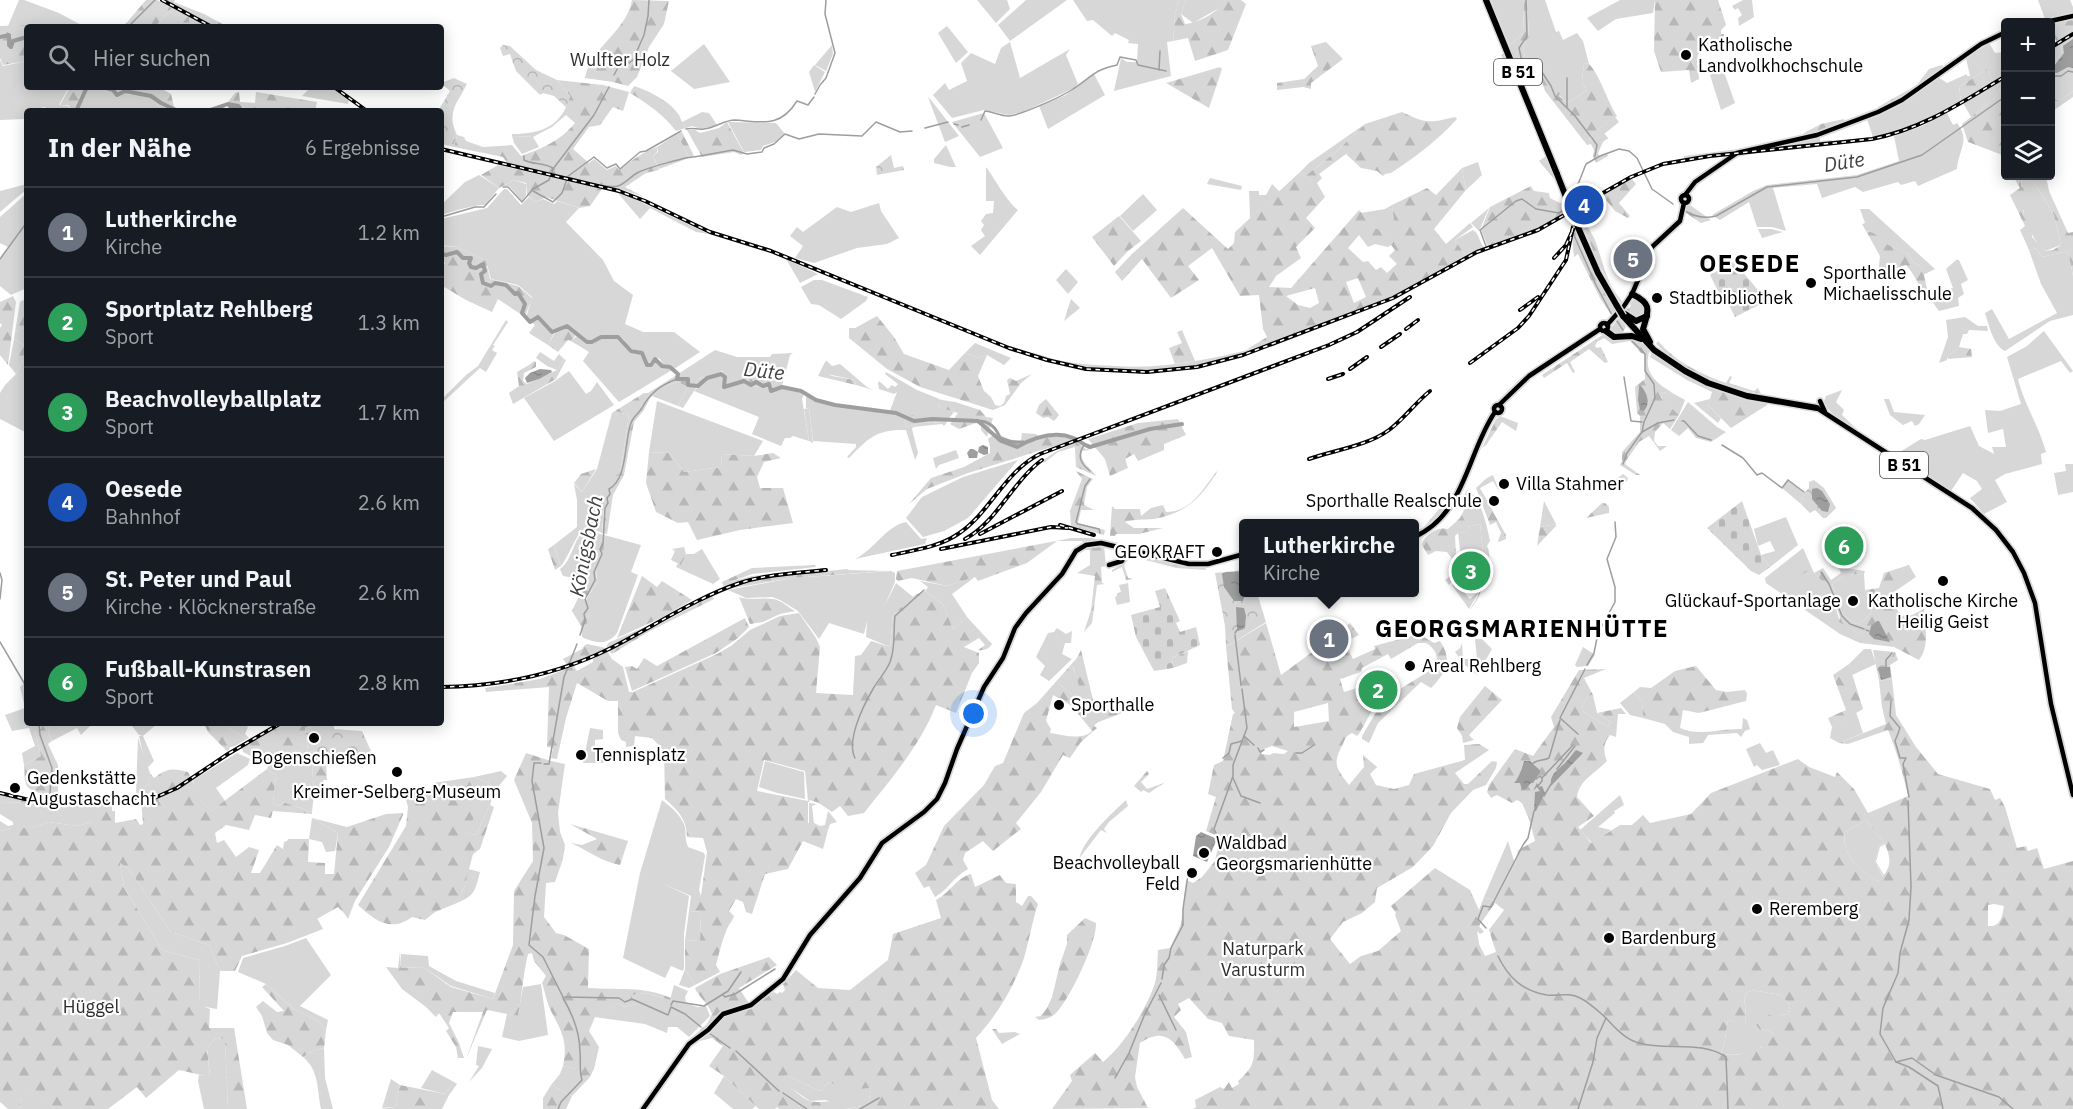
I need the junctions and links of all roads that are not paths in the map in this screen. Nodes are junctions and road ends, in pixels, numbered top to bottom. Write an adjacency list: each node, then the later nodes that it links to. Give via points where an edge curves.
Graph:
1 (1486, 0): 5 (highway, B 51); 5 (highway, B 51)
2 (2073, 16): 3 (main road)
3 (2055, 20)
4 (2001, 34): 6 (main road, via 1878,112 1817,135 1737,153 1695,182 1681,199 1684,208 1678,224 1656,241)
5 (1558, 173): 7 (highway, B 51, bridge, via 1598,273)
6 (1632, 294): 8 (highway, via 1646,303); 9 (main road)
7 (1624, 315): 8 (highway, via 1636,321); 10 (highway, via 1627,327); 11 (highway, B 51); 12 (highway, B 51)
8 (1647, 315): 12 (highway, via 1643,332)
9 (1604, 329): 10 (highway); 13 (main road); 14 (main road)
10 (1621, 337): 11 (highway)
11 (1644, 340): 12 (highway, B 51)
12 (1653, 347): 17 (highway, B 51, via 1708,383 1767,398 1804,402)
13 (1547, 364): 14 (main road); 16 (main road, via 1518,385)
14 (1539, 373): 16 (main road)
15 (1820, 401): 18 (main road)
16 (1500, 405): 19 (main road, via 1494,407 1450,507 1434,525)
17 (1816, 408): 18 (main road, B 51)
18 (1827, 414): 23 (main road, B 51, via 1972,508 2013,552 2035,603 2051,704)
19 (1419, 534)
20 (1128, 549): 21 (main road, via 1189,564 1208,564); 22 (main road, via 1122,561); 24 (main road, via 1103,543 1089,544 1076,551 1060,576 1022,618 984,687 937,799 882,843 861,876 814,930 786,976 758,1001 723,1014 689,1044)
21 (1239, 555)
22 (1108, 565)
23 (2073, 795)
24 (643, 1109)

